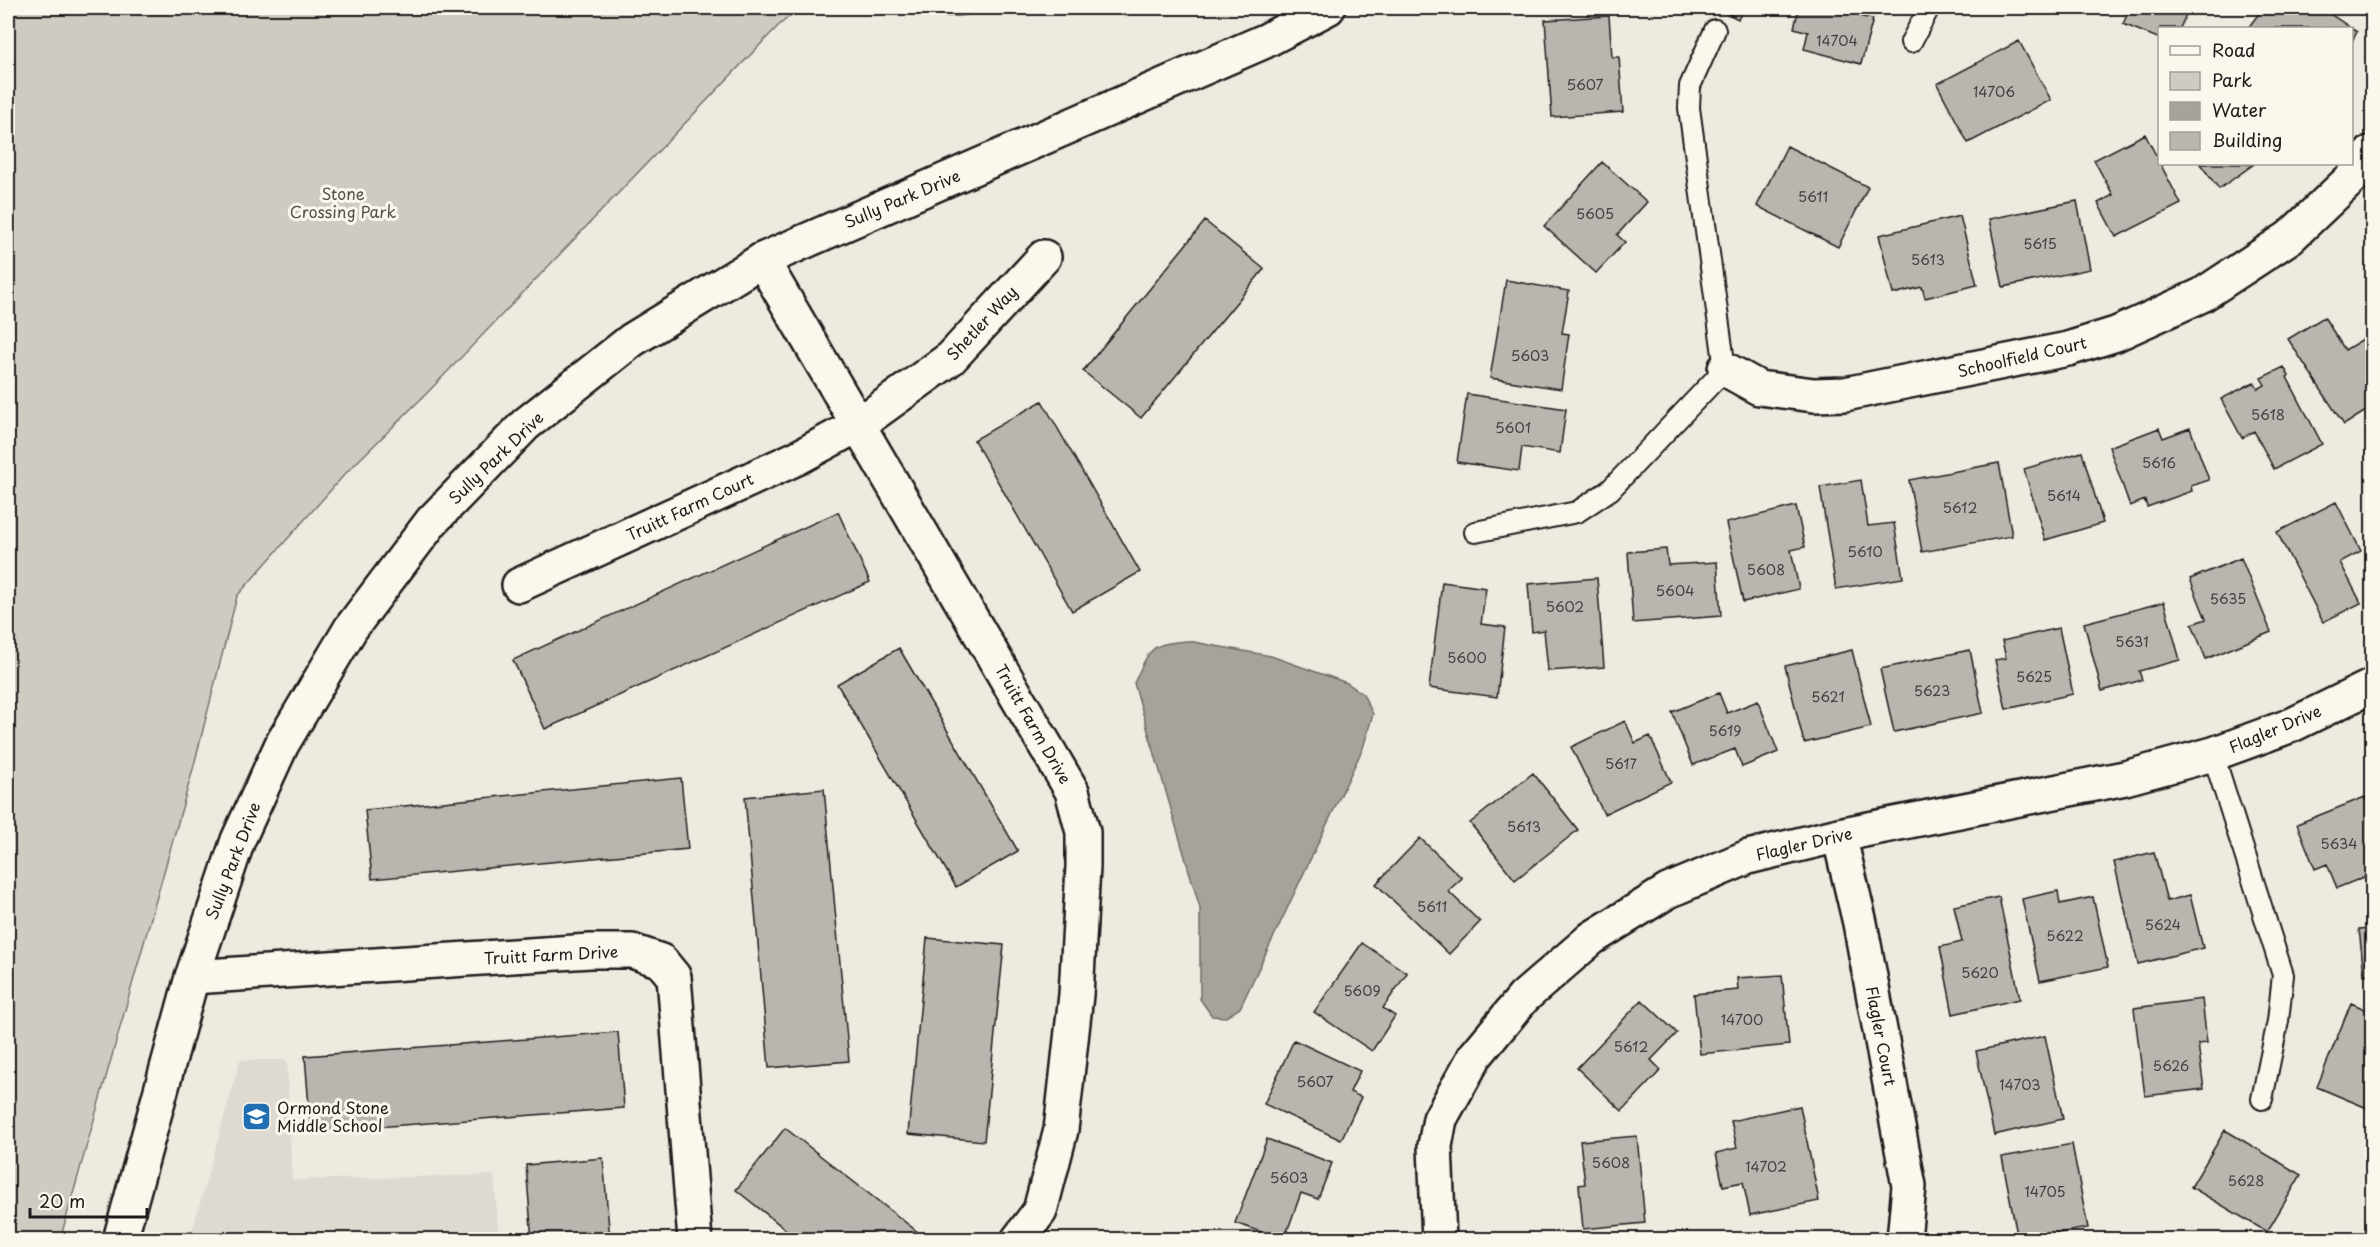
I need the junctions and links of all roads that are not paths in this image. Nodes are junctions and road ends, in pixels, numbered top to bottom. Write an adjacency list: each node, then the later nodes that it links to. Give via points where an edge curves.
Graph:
1 (1328, 8): 7 (street, Sully Park Drive, via 1265,41)
2 (1929, 8): 4 (lane)
3 (1715, 30): 8 (lane, via 1690,86 1689,108)
4 (1911, 42)
5 (2373, 152): 8 (street, Schoolfield Court, via 2351,179 2290,237 2202,295 2116,334 2068,349 1845,394 1814,395 1759,388)
6 (1044, 257): 9 (street, Shetler Way, via 951,358)
7 (762, 260): 9 (street, Truitt Farm Drive); 15 (street, Sully Park Drive, via 632,340 526,424 432,521 351,628 282,744 238,840)
8 (1725, 369): 10 (lane, via 1610,490 1577,512)
9 (858, 425): 11 (street, Truitt Farm Court, via 797,458); 19 (street, Truitt Farm Drive, via 1072,791 1083,832 1076,995 1061,1130 1040,1211)
10 (1475, 532)
11 (519, 585)
12 (2373, 686): 13 (street, Flagler Drive, via 2292,724)
13 (2213, 754): 14 (street, Flagler Drive, via 2125,778); 16 (lane, via 2283,975)
14 (1839, 835): 20 (street, Flagler Drive, via 1748,857 1668,891 1592,938 1524,997 1475,1056 1440,1119 1435,1146); 21 (street, Flagler Court, via 1860,923 1909,1186)
15 (192, 977): 17 (street, Sully Park Drive); 18 (street, Truitt Farm Drive, via 590,951 632,951 661,961 674,977)
16 (2262, 1099)
17 (120, 1239)
18 (695, 1239)
19 (1018, 1239)
20 (1439, 1239)
21 (1904, 1239)

